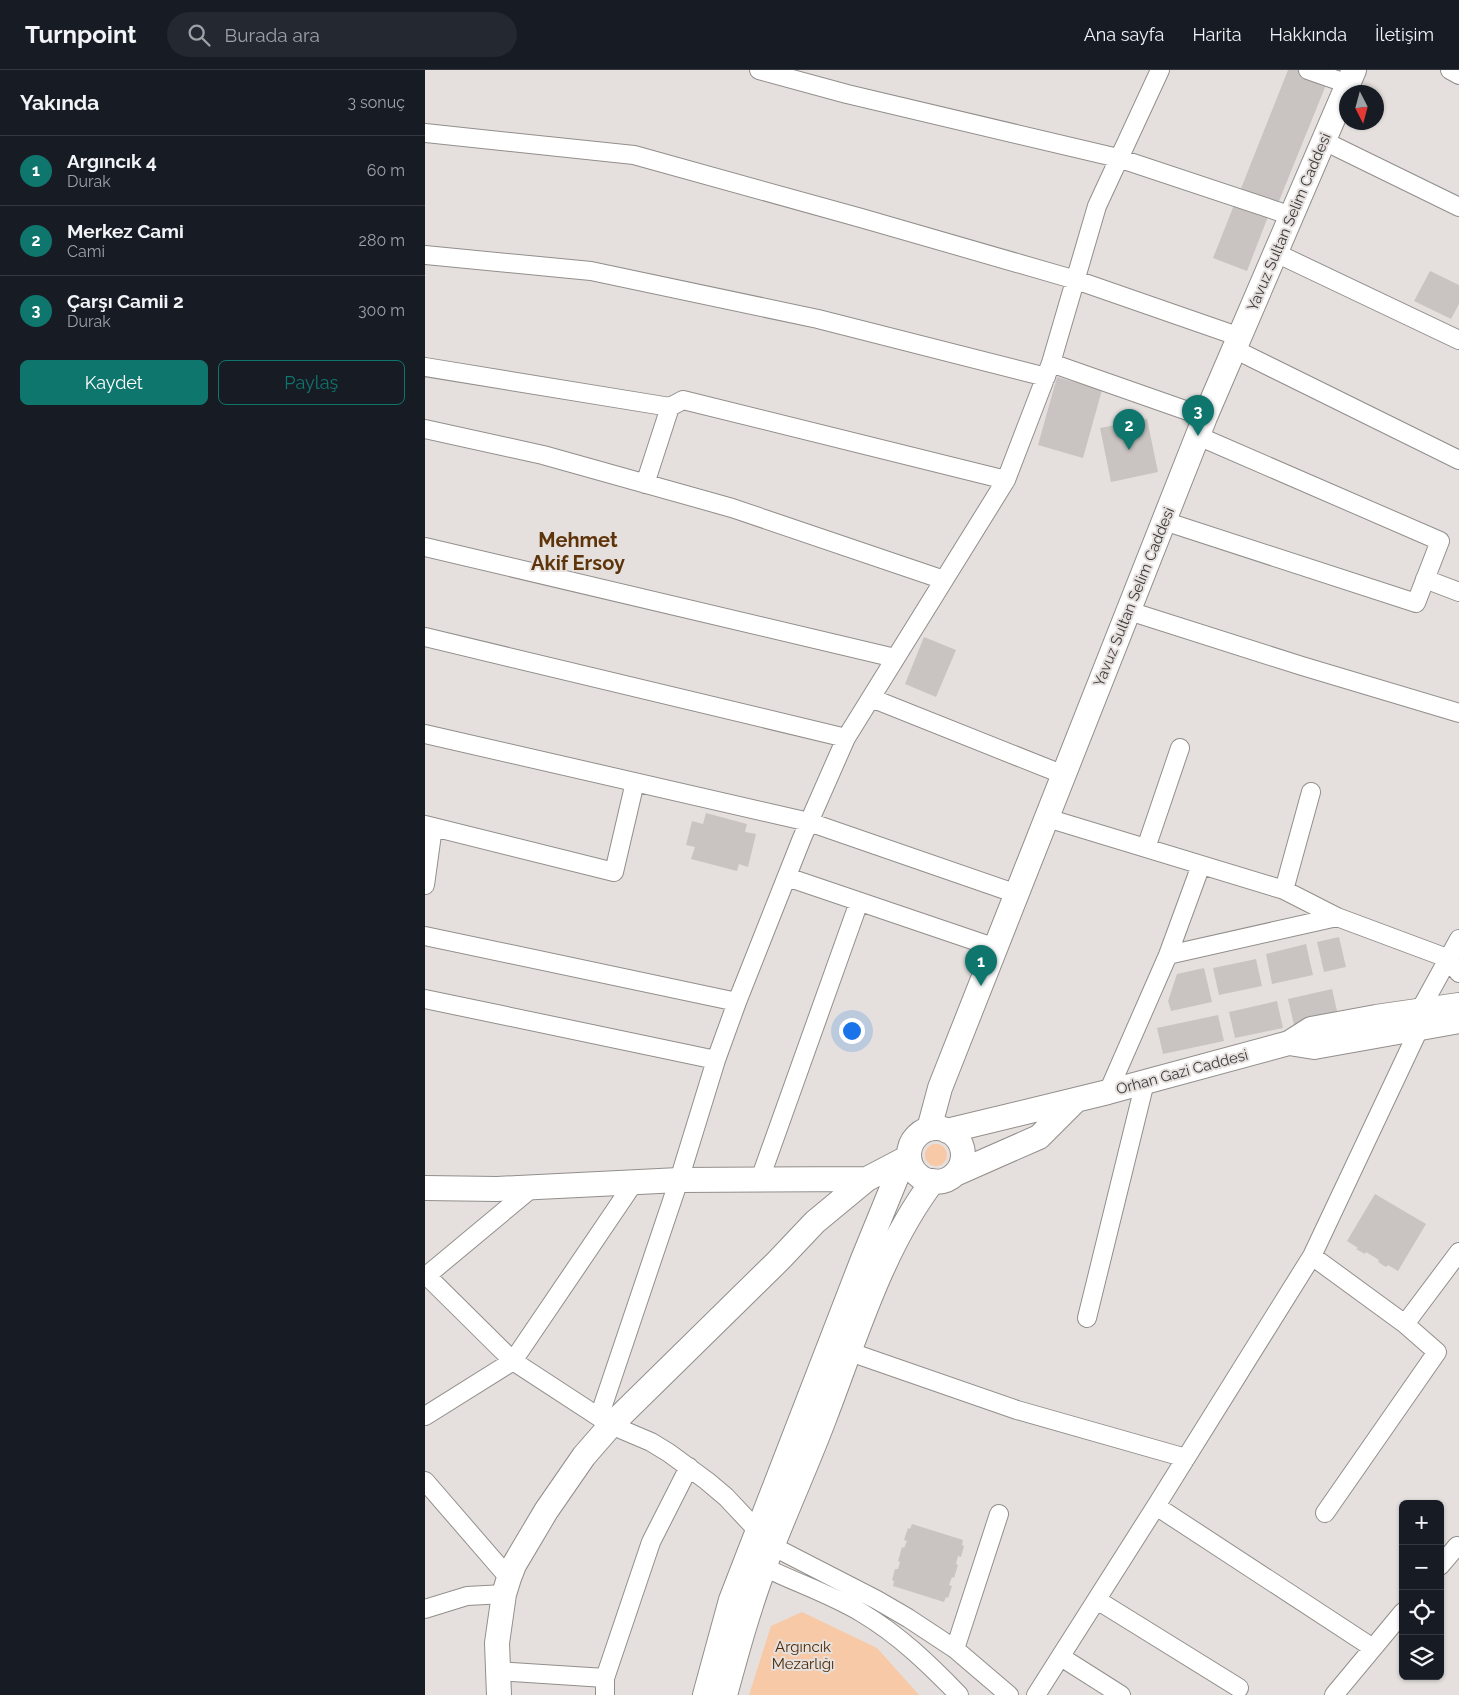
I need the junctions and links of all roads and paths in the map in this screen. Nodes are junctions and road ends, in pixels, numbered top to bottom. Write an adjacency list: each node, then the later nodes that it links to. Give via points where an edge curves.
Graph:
1 (759, 70): 9 (street, via 857,97)
2 (1160, 70): 9 (street)
3 (1308, 70): 6 (street)
4 (1450, 70): 5 (street)
5 (1459, 74)
6 (1351, 77): 8 (street, Yavuz Sultan Selim Caddesi)
7 (425, 133): 14 (street, via 634,155)
8 (1324, 141): 10 (street); 11 (street, Yavuz Sultan Selim Caddesi)
9 (1118, 158): 11 (street); 14 (street, via 1097,206)
10 (1459, 207)
11 (1292, 216): 12 (street, Yavuz Sultan Selim Caddesi)
12 (1276, 253): 15 (street); 16 (street, Yavuz Sultan Selim Caddesi)
13 (425, 255): 18 (street, via 591,272)
14 (1076, 280): 16 (street); 18 (street)
15 (1459, 340)
16 (1237, 343): 20 (street, Yavuz Sultan Selim Caddesi); 22 (street)
17 (425, 367): 19 (street)
18 (1049, 370): 20 (street); 23 (street)
19 (670, 407): 23 (street, via 683,400); 24 (street)
20 (1201, 427): 25 (street, Yavuz Sultan Selim Caddesi); 27 (street, via 1440,541)
21 (425, 429): 24 (street, via 543,455)
22 (1459, 460)
23 (1006, 480): 28 (street)
24 (645, 484): 28 (street, via 732,508)
25 (1164, 521): 27 (street, via 1416,603); 30 (street, Yavuz Sultan Selim Caddesi)
26 (425, 547): 32 (street)
27 (1425, 579): 29 (street)
28 (944, 580): 32 (street)
29 (1459, 592)
30 (1129, 611): 34 (street); 38 (street, Yavuz Sultan Selim Caddesi)
31 (425, 637): 36 (street)
32 (895, 658): 33 (street)
33 (871, 698): 36 (street); 38 (street)
34 (1459, 713)
35 (425, 734): 39 (street)
36 (846, 738): 42 (street)
37 (1180, 748): 44 (street)
38 (1064, 775): 41 (street, Yavuz Sultan Selim Caddesi)
39 (635, 782): 42 (street); 43 (street, via 614,872)
40 (1311, 792): 48 (street)
41 (1047, 818): 44 (street); 49 (street, Yavuz Sultan Selim Caddesi)
42 (809, 822): 46 (street); 49 (street)
43 (429, 826): 47 (street)
44 (1146, 848): 45 (street)
45 (1201, 865): 48 (street); 55 (street)
46 (787, 877): 50 (street); 59 (street)
47 (425, 886)
48 (1284, 890): 51 (street)
49 (1017, 894): 54 (street, Yavuz Sultan Selim Caddesi)
50 (859, 902): 54 (street); 70 (street)
51 (1337, 916): 55 (street); 56 (street)
52 (425, 936): 59 (street)
53 (1459, 939): 56 (street)
54 (996, 948): 67 (street, Yavuz Sultan Selim Caddesi, via 941,1088)
55 (1168, 955): 65 (street)
56 (1447, 958): 57 (street); 61 (street)
57 (1459, 973)
58 (425, 999): 63 (street)
59 (737, 1002): 63 (street)
60 (1459, 1005): 61 (street, Orhan Gazi Caddesi)
61 (1420, 1019): 62 (street, Orhan Gazi Caddesi); 64 (street, Orhan Gazi Caddesi, via 1311,1029 1289,1043); 77 (street)
62 (1459, 1021)
63 (716, 1060): 72 (street)
64 (1145, 1082): 65 (street, Orhan Gazi Caddesi); 79 (street)
65 (1108, 1092): 66 (street, Orhan Gazi Caddesi)
66 (1076, 1100): 67 (street, Orhan Gazi Caddesi); 69 (street, via 1039,1137)
67 (938, 1130): 68 (street, via 921,1133 914,1140); 69 (street, via 958,1140 963,1153 962,1162)
68 (910, 1159): 69 (street, via 921,1177); 71 (street); 92 (street, via 899,1171 874,1233)
69 (944, 1178): 81 (street, via 909,1216 896,1240)
70 (760, 1179): 71 (street); 72 (street)
71 (867, 1179): 84 (street, via 815,1222 779,1260)
72 (679, 1180): 73 (street); 84 (street)
73 (635, 1181): 74 (street); 82 (street)
74 (533, 1187): 75 (street); 78 (street)
75 (425, 1188)
76 (1459, 1252): 80 (street)
77 (1312, 1256): 80 (street); 85 (street)
78 (426, 1275): 82 (street)
79 (1087, 1318)
80 (1405, 1324): 89 (street, via 1437,1352)
81 (850, 1352): 85 (street, via 1017,1410); 92 (street, via 815,1443)
82 (513, 1361): 83 (street); 84 (street)
83 (425, 1416)
84 (605, 1421): 86 (street, via 651,1442); 94 (street, via 525,1544)
85 (1186, 1458): 88 (street)
86 (689, 1467): 92 (street, via 726,1497); 101 (street, via 651,1542)
87 (425, 1482): 94 (street)
88 (1156, 1506): 95 (street); 98 (street)
89 (1325, 1513)
90 (999, 1514): 99 (street)
91 (1457, 1546): 93 (street)
92 (760, 1551): 99 (street, via 877,1600); 104 (street, via 731,1600); 105 (street, via 741,1640); 106 (street, via 879,1624 921,1656)
93 (1444, 1561)
94 (506, 1586): 96 (street); 102 (street, via 497,1643)
95 (1097, 1600): 100 (street); 103 (street)
96 (425, 1609)
97 (1399, 1617): 98 (street)
98 (1373, 1648): 110 (street)
99 (955, 1649): 107 (street)
100 (1061, 1656): 108 (street); 109 (street)
101 (605, 1687): 102 (street)
102 (497, 1688)
103 (1239, 1688)
104 (705, 1695)
105 (725, 1695)
106 (959, 1695)
107 (1009, 1695)
108 (1036, 1695)
109 (1121, 1695)
110 (1334, 1695)

